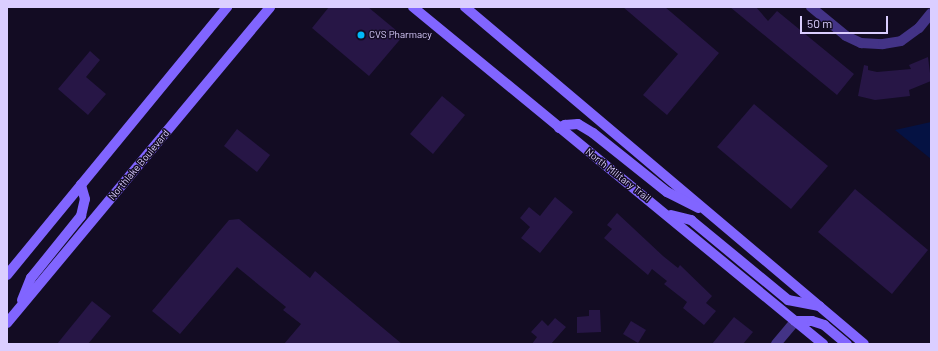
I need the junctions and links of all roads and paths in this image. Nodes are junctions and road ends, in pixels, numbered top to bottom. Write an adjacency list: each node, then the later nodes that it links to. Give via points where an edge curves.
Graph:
1 (227, 7): 8 (main road)
2 (270, 7): 13 (main road, Northlake Boulevard)
3 (413, 7): 7 (main road, North Military Trail)
4 (465, 7): 9 (main road)
5 (812, 7): 6 (street, via 846,36 861,43 883,44 900,41 919,28)
6 (931, 13)
7 (559, 128): 9 (main road, via 565,124 578,124 667,192); 10 (main road, North Military Trail)
8 (81, 185): 11 (main road); 13 (main road, via 85,199 81,216 31,278)
9 (708, 212): 12 (main road)
10 (667, 214): 12 (main road, via 691,220 788,300); 14 (main road, North Military Trail)
11 (7, 275)
12 (819, 306): 19 (main road)
13 (17, 312): 15 (main road, Northlake Boulevard)
14 (796, 321): 16 (street); 17 (main road, North Military Trail); 18 (main road, via 812,321 824,325)
15 (7, 323)
16 (776, 344)
17 (823, 344)
18 (847, 344)
19 (864, 344)

